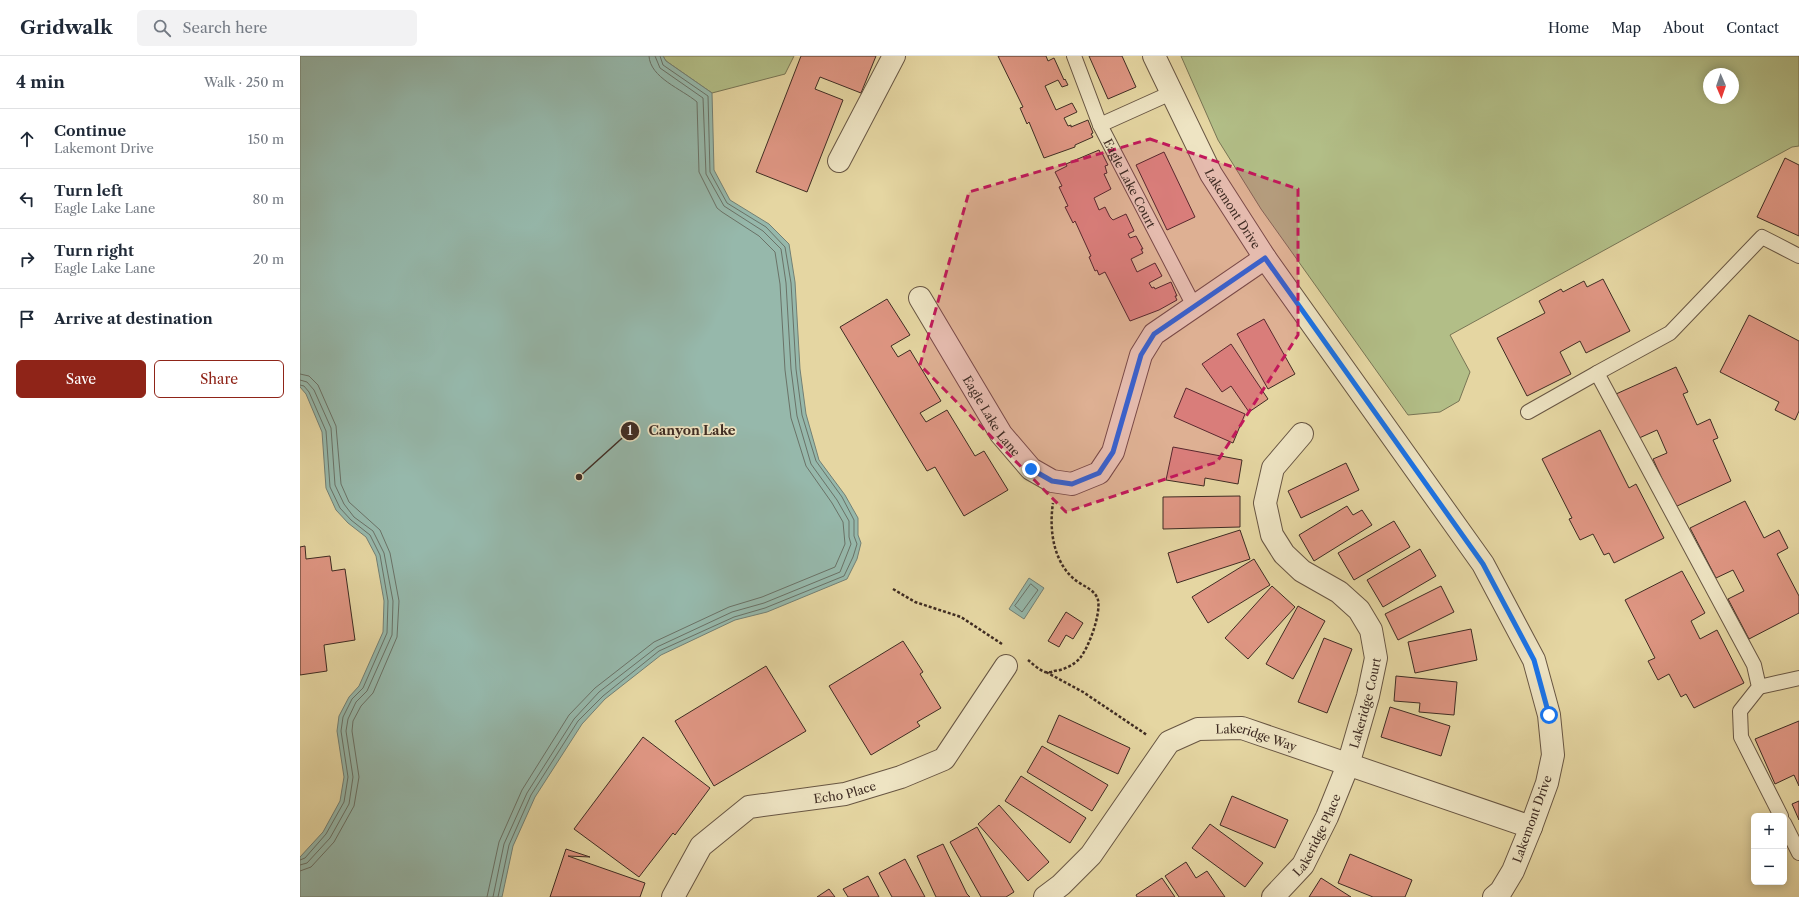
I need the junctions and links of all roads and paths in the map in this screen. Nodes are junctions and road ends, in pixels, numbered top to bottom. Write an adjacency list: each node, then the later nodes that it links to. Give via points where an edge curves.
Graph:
1 (894, 56): 6 (street)
2 (1074, 56): 5 (lane, Eagle Lake Court)
3 (1154, 56): 4 (street, Lakemont Drive)
4 (1171, 93): 5 (lane); 8 (street, Lakemont Drive, via 1211,174)
5 (1100, 125): 10 (lane, Eagle Lake Court)
6 (839, 161)
7 (1799, 256): 11 (lane, via 1762,237 1670,333)
8 (1265, 258): 10 (street, Eagle Lake Lane); 23 (street, Lakemont Drive, via 1483,564 1534,660 1549,715 1552,755 1547,783)
9 (920, 298): 14 (street, Eagle Lake Lane, via 1002,434 1031,469)
10 (1194, 306): 14 (street, Eagle Lake Lane, via 1154,334 1141,355 1113,452 1099,473 1072,484)
11 (1597, 373): 12 (lane); 19 (lane, via 1754,665)
12 (1528, 412)
13 (1302, 434): 21 (street, Lakeridge Court, via 1273,468 1265,503 1272,535 1284,554 1302,571 1339,592 1358,610 1371,630 1376,658)
14 (1057, 482): 17 (path, via 1052,512 1055,548 1061,566 1074,579 1094,592 1098,601 1093,632 1080,657 1064,670)
15 (893, 589): 16 (path, via 915,602 961,617)
16 (1010, 658): 17 (path); 26 (street, Echo Place, via 944,759 901,777 845,794 749,807 702,846)
17 (1046, 672): 20 (path, via 1083,692)
18 (1799, 678): 19 (lane)
19 (1759, 687): 22 (lane, via 1740,711 1741,737)
20 (1166, 748): 21 (street, Lakeridge Way, via 1169,742 1198,729 1242,728); 27 (street, Lakeridge Way, via 1091,855)
21 (1348, 765): 23 (street, Lakeridge Way); 28 (street, Lakeridge Place, via 1327,817 1303,865)
22 (1779, 813)
23 (1531, 827): 29 (street, Lakemont Drive, via 1513,871)
24 (1787, 829): 25 (lane)
25 (1799, 853)
26 (673, 897)
27 (1045, 897)
28 (1273, 897)
29 (1494, 897)

